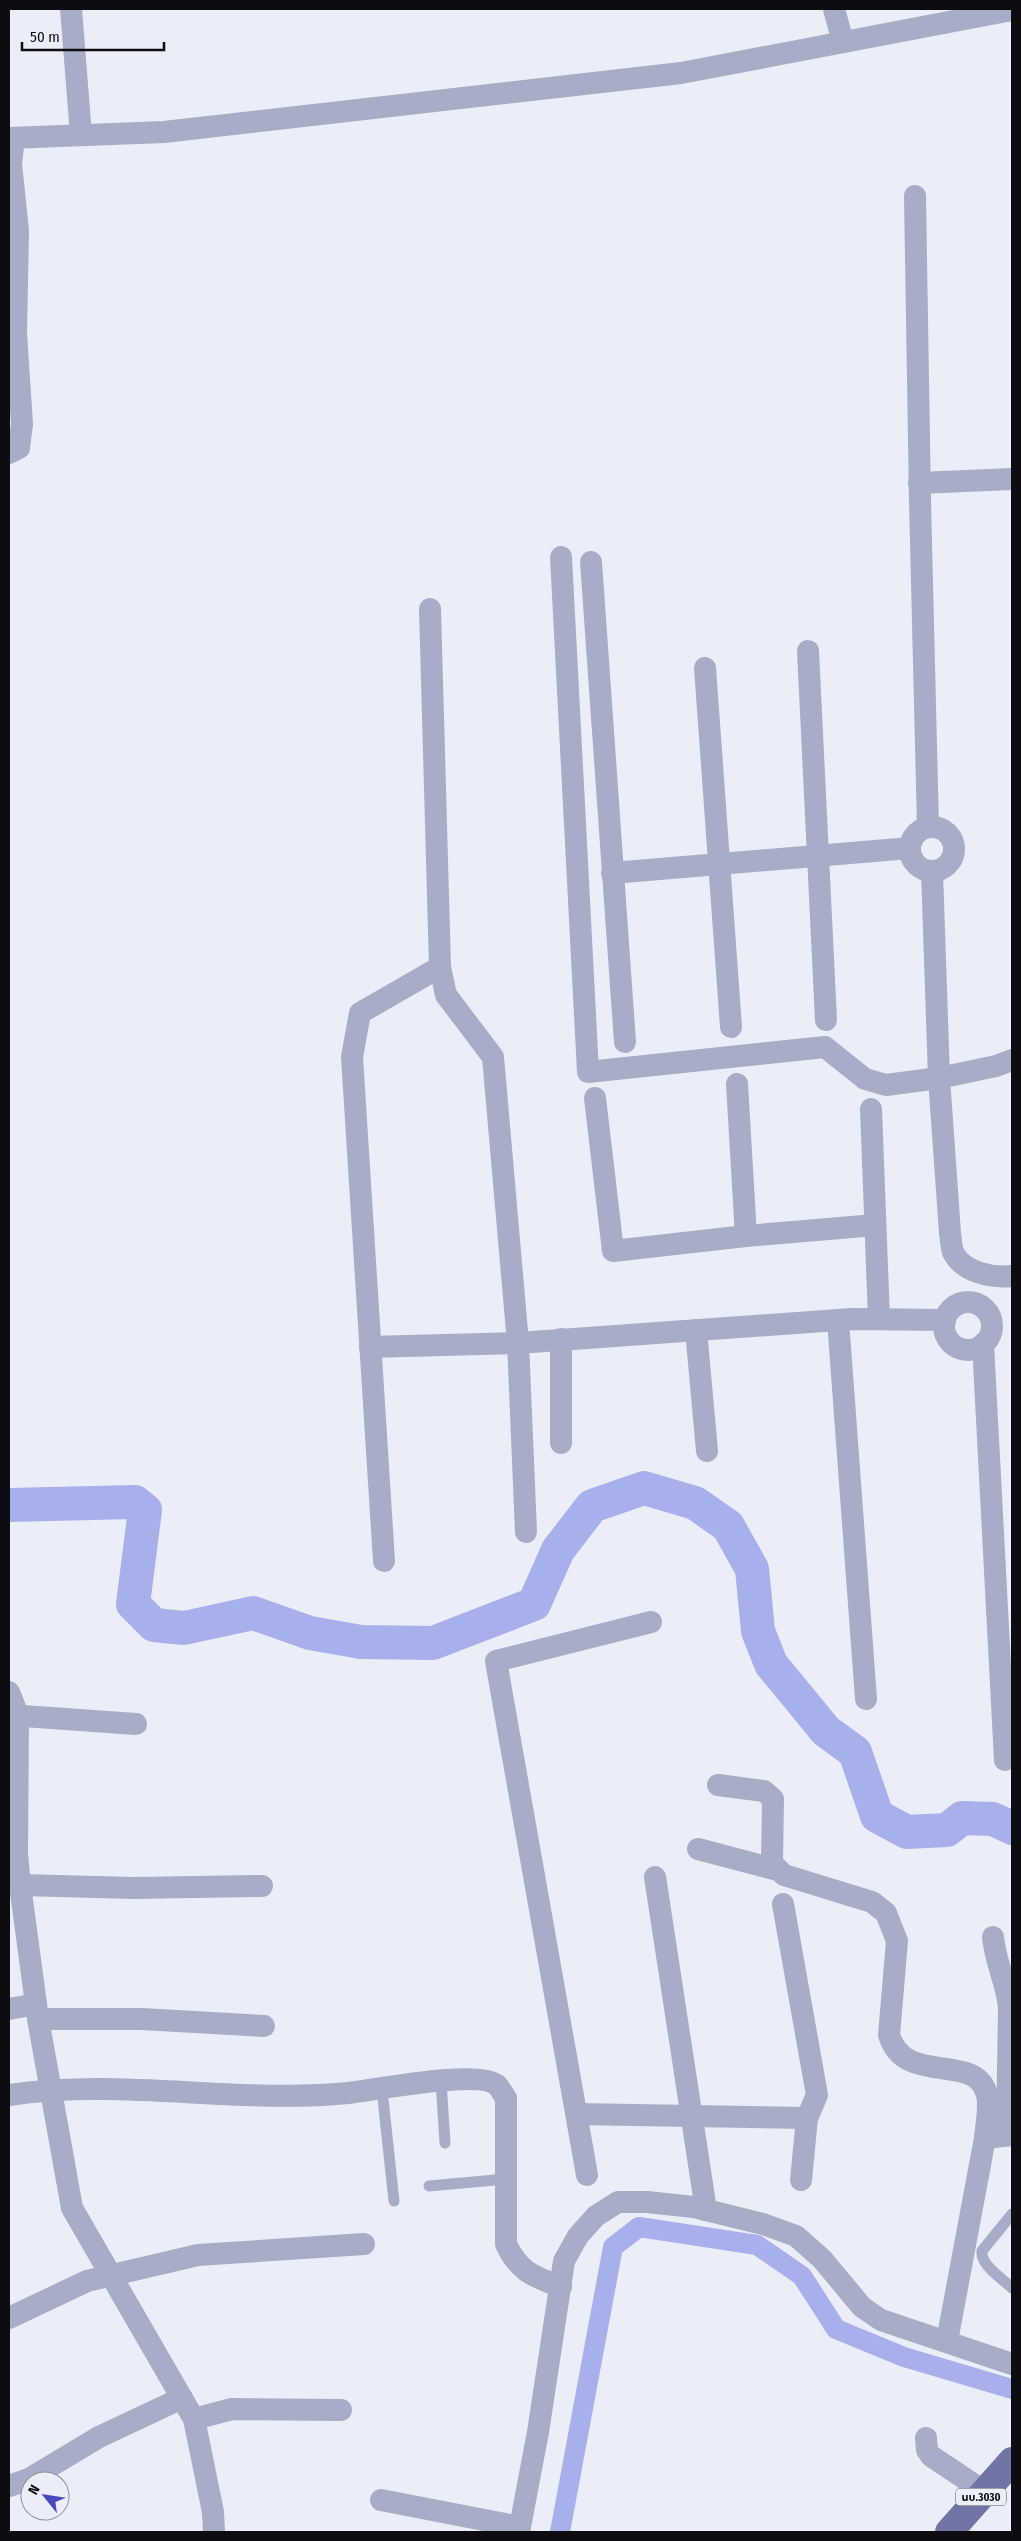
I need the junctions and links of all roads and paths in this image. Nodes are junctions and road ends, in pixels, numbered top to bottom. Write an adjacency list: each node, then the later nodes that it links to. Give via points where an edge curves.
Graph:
1 (71, 9): 5 (street)
2 (834, 9): 4 (street)
3 (1012, 10): 4 (street)
4 (843, 42): 5 (street, via 681,73 164,132)
5 (81, 135): 6 (street)
6 (11, 138): 8 (street, via 18,231 16,333 22,424 19,448)
7 (915, 196): 10 (street)
8 (9, 453)
9 (1012, 478): 10 (street)
10 (919, 483): 16 (street)
11 (561, 557): 27 (street, via 588,1072 825,1046 865,1079 886,1085)
12 (590, 562): 21 (street)
13 (430, 609): 22 (street)
14 (808, 651): 18 (street)
15 (705, 668): 19 (street)
16 (928, 827): 17 (street, via 915,834); 20 (street, via 936,827 949,834 954,848 945,867)
17 (910, 848): 18 (street); 20 (street, via 918,867)
18 (818, 856): 19 (street); 23 (street)
19 (720, 864): 21 (street); 24 (street)
20 (932, 871): 27 (street)
21 (612, 873): 25 (street)
22 (440, 967): 39 (street, via 446,995 493,1057); 41 (street, via 360,1014 352,1057)
23 (826, 1020)
24 (731, 1027)
25 (625, 1042)
26 (1012, 1060): 27 (street)
27 (940, 1078): 33 (street, via 954,1253 981,1274)
28 (737, 1084): 32 (street)
29 (595, 1098): 32 (street, via 613,1251)
30 (871, 1108): 31 (street)
31 (875, 1225): 32 (street); 34 (street)
32 (746, 1236)
33 (1012, 1276)
34 (879, 1319): 35 (street); 36 (street)
35 (838, 1320): 37 (street); 50 (street)
36 (945, 1320): 40 (street, via 946,1335 957,1347 972,1349); 40 (street, via 953,1307 960,1303 982,1306 988,1312 992,1327)
37 (696, 1330): 38 (street); 43 (street)
38 (561, 1340): 39 (street); 42 (street)
39 (518, 1342): 41 (street); 44 (street)
40 (983, 1344): 47 (street)
41 (370, 1347): 45 (street)
42 (561, 1443)
43 (707, 1451)
44 (526, 1532)
45 (384, 1561)
46 (651, 1622): 70 (street, via 496,1661)
47 (1006, 1647): 48 (street)
48 (1007, 1680): 53 (street)
49 (9, 1692): 51 (street)
50 (866, 1699)
51 (14, 1715): 52 (street); 56 (street)
52 (136, 1724)
53 (1005, 1760)
54 (718, 1785): 57 (street, via 764,1791 773,1799 772,1863)
55 (698, 1849): 57 (street)
56 (13, 1855): 59 (street)
57 (778, 1870): 74 (street, via 796,1880 872,1902 886,1913 896,1941 889,2034 893,2047 914,2063 963,2071 978,2080 987,2095)
58 (655, 1877): 71 (street)
59 (20, 1885): 60 (street, via 134,1888); 64 (street)
60 (262, 1886)
61 (783, 1904): 72 (street, via 817,2095)
62 (994, 1937): 73 (street, via 995,1956 1008,1990)
63 (9, 2009): 64 (street)
64 (37, 2012): 65 (street); 67 (street)
65 (264, 2026)
66 (441, 2080): 68 (street); 75 (lane); 77 (street, via 476,2079 496,2084 506,2098)
67 (51, 2089): 68 (street, via 117,2088 266,2097); 69 (street); 84 (street, via 72,2208)
68 (382, 2090): 80 (lane)
69 (9, 2095)
70 (577, 2114): 71 (street); 76 (street)
71 (691, 2116): 72 (street); 81 (street)
72 (807, 2118): 78 (street)
73 (1010, 2135): 74 (street)
74 (985, 2138): 88 (street)
75 (445, 2143)
76 (587, 2175)
77 (506, 2178): 79 (lane); 85 (street, via 506,2244 513,2260 531,2276)
78 (801, 2180)
79 (430, 2186)
80 (394, 2201)
81 (706, 2210): 85 (street, via 647,2202 618,2202 596,2216 578,2236 564,2261); 88 (street, via 796,2236 822,2259 862,2307 897,2327)
82 (1012, 2214): 86 (lane, via 981,2255)
83 (364, 2244): 84 (street, via 198,2255)
84 (111, 2275): 87 (street, via 87,2281); 90 (street)
85 (561, 2287): 98 (street)
86 (1012, 2288)
87 (9, 2318)
88 (947, 2340): 89 (street)
89 (1012, 2364)
90 (182, 2398): 92 (street); 95 (street, via 99,2436 29,2479)
91 (341, 2410): 92 (street, via 232,2409)
92 (194, 2419): 99 (street, via 213,2512)
93 (926, 2438): 96 (street, via 927,2450 932,2456)
94 (1012, 2461): 96 (main road, นบ.3030)
95 (9, 2486)
96 (985, 2492): 100 (main road, นบ.3030)
97 (381, 2500): 98 (street)
98 (520, 2530)
99 (214, 2532)
100 (949, 2532)

